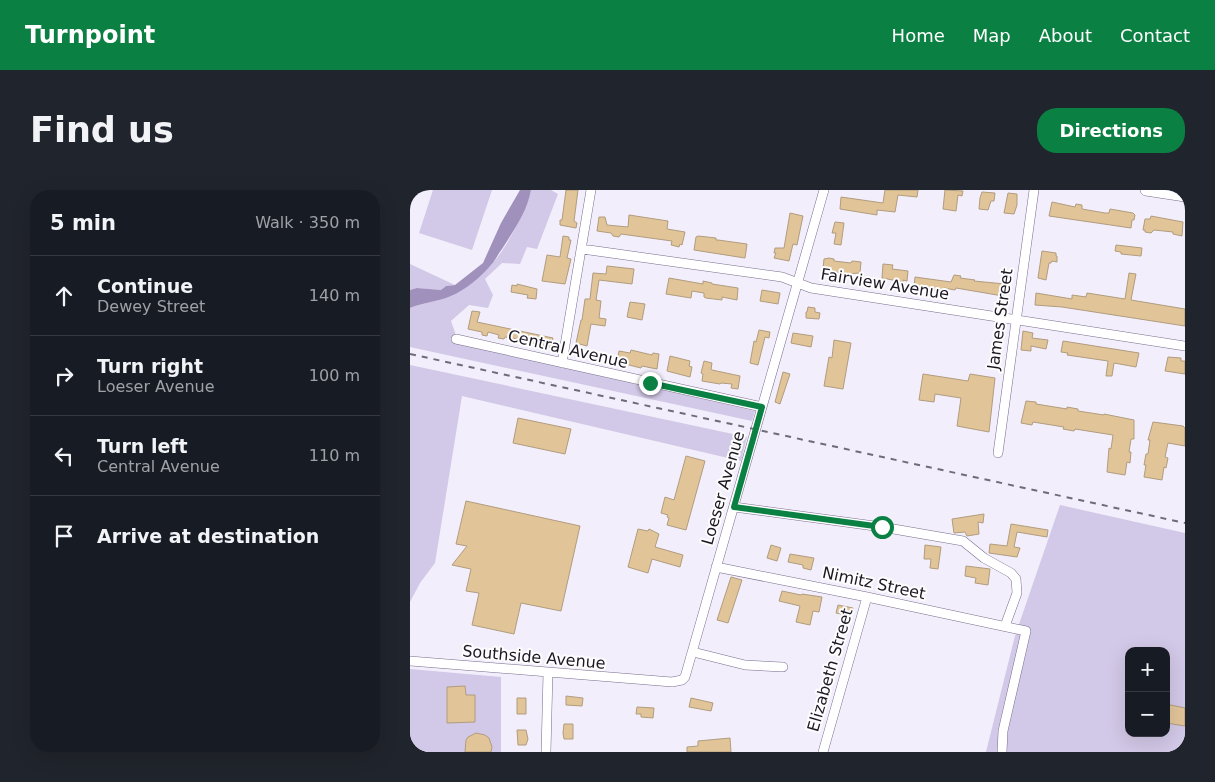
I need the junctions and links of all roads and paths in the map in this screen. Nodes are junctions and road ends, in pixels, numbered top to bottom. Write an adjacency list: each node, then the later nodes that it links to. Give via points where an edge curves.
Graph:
1 (591, 190): 6 (street)
2 (824, 190): 7 (street, Loeser Avenue)
3 (1034, 190): 8 (street, James Street)
4 (1146, 190): 5 (street)
5 (1185, 196)
6 (582, 249): 7 (street, Fairview Avenue, via 782,277); 11 (street)
7 (798, 284): 8 (street, Fairview Avenue); 12 (street, Loeser Avenue)
8 (1015, 320): 10 (street, Fairview Avenue); 13 (street, James Street)
9 (456, 339): 11 (street, Central Avenue)
10 (1185, 346)
11 (562, 363): 12 (street, Central Avenue)
12 (762, 407): 14 (street, Loeser Avenue)
13 (998, 453)
14 (734, 507): 15 (street, Loeser Avenue); 17 (street, via 963,541 1016,579 1016,593)
15 (716, 567): 16 (street, Nimitz Street); 18 (street, Loeser Avenue)
16 (867, 597): 17 (street, Nimitz Street); 24 (street, Elizabeth Street)
17 (1005, 626): 25 (street, Nimitz Street, via 1026,631)
18 (693, 652): 20 (street, via 745,665); 22 (street, Loeser Avenue, via 682,680)
19 (410, 661): 21 (street, Southside Avenue)
20 (783, 667)
21 (548, 673): 22 (street, Southside Avenue); 23 (street)
22 (655, 681)
23 (546, 752)
24 (823, 752)
25 (1002, 752)

